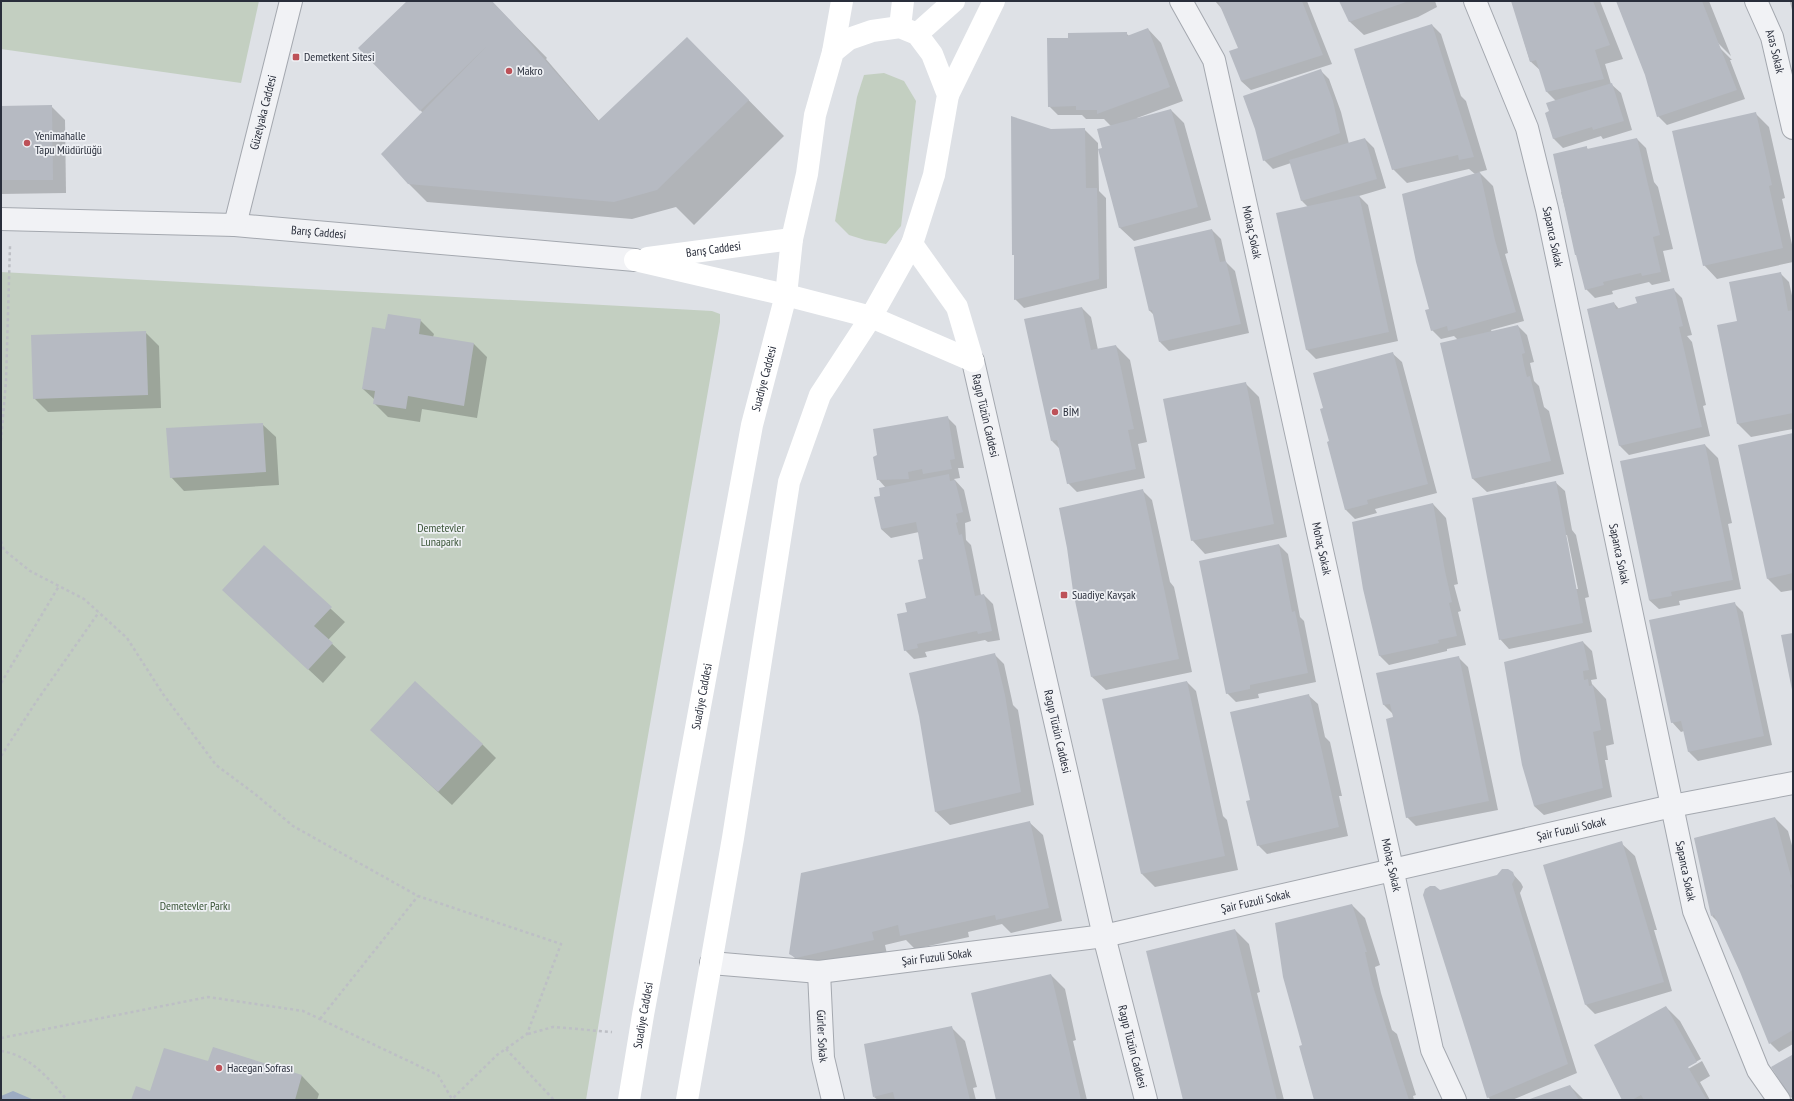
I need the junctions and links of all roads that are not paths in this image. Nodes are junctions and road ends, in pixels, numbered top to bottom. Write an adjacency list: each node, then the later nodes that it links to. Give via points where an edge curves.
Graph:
1 (291, 1): 14 (street, Güzelyaka Caddesi)
2 (842, 1): 10 (main road, Suadiye Caddesi)
3 (903, 1): 9 (main road)
4 (954, 1): 9 (main road)
5 (994, 1): 11 (main road)
6 (1181, 1): 23 (street, Mohaç Sokak, via 1214,60)
7 (1475, 1): 22 (street, Sapanca Sokak, via 1527,128 1547,209)
8 (1756, 1): 12 (street, Aras Sokak, via 1772,37)
9 (908, 31): 10 (main road, via 872,31 849,39); 11 (main road, via 932,54)
10 (833, 52): 15 (main road, Suadiye Caddesi, via 815,115 807,174)
11 (948, 95): 16 (main road, via 934,175)
12 (1793, 128)
13 (6, 219): 14 (street, Barış Caddesi)
14 (235, 225): 17 (street, Barış Caddesi)
15 (792, 238): 17 (main road, Barış Caddesi); 18 (main road, Suadiye Caddesi)
16 (912, 244): 19 (main road); 20 (main road, Ragıp Tüzün Caddesi, via 957,307)
17 (635, 260): 18 (main road, Barış Caddesi)
18 (786, 295): 19 (main road); 27 (main road, Suadiye Caddesi, via 752,425)
19 (871, 317): 20 (main road, Ragıp Tüzün Caddesi); 25 (main road, via 820,395 789,482 735,831)
20 (972, 361): 24 (street, Ragıp Tüzün Caddesi)
21 (1793, 783): 22 (street, Şair Fuzuli Sokak)
22 (1672, 806): 23 (street, Şair Fuzuli Sokak); 32 (street, Sapanca Sokak, via 1694,911 1758,1070)
23 (1392, 870): 24 (street, Şair Fuzuli Sokak); 31 (street, Mohaç Sokak, via 1432,1050)
24 (1104, 936): 26 (street, Şair Fuzuli Sokak); 30 (street, Ragıp Tüzün Caddesi)
25 (711, 962): 26 (street, Şair Fuzuli Sokak); 28 (main road)
26 (819, 972): 29 (street, Gürler Sokak, via 823,1058)
27 (629, 1100)
28 (687, 1100)
29 (833, 1100)
30 (1146, 1100)
31 (1455, 1100)
32 (1778, 1100)

